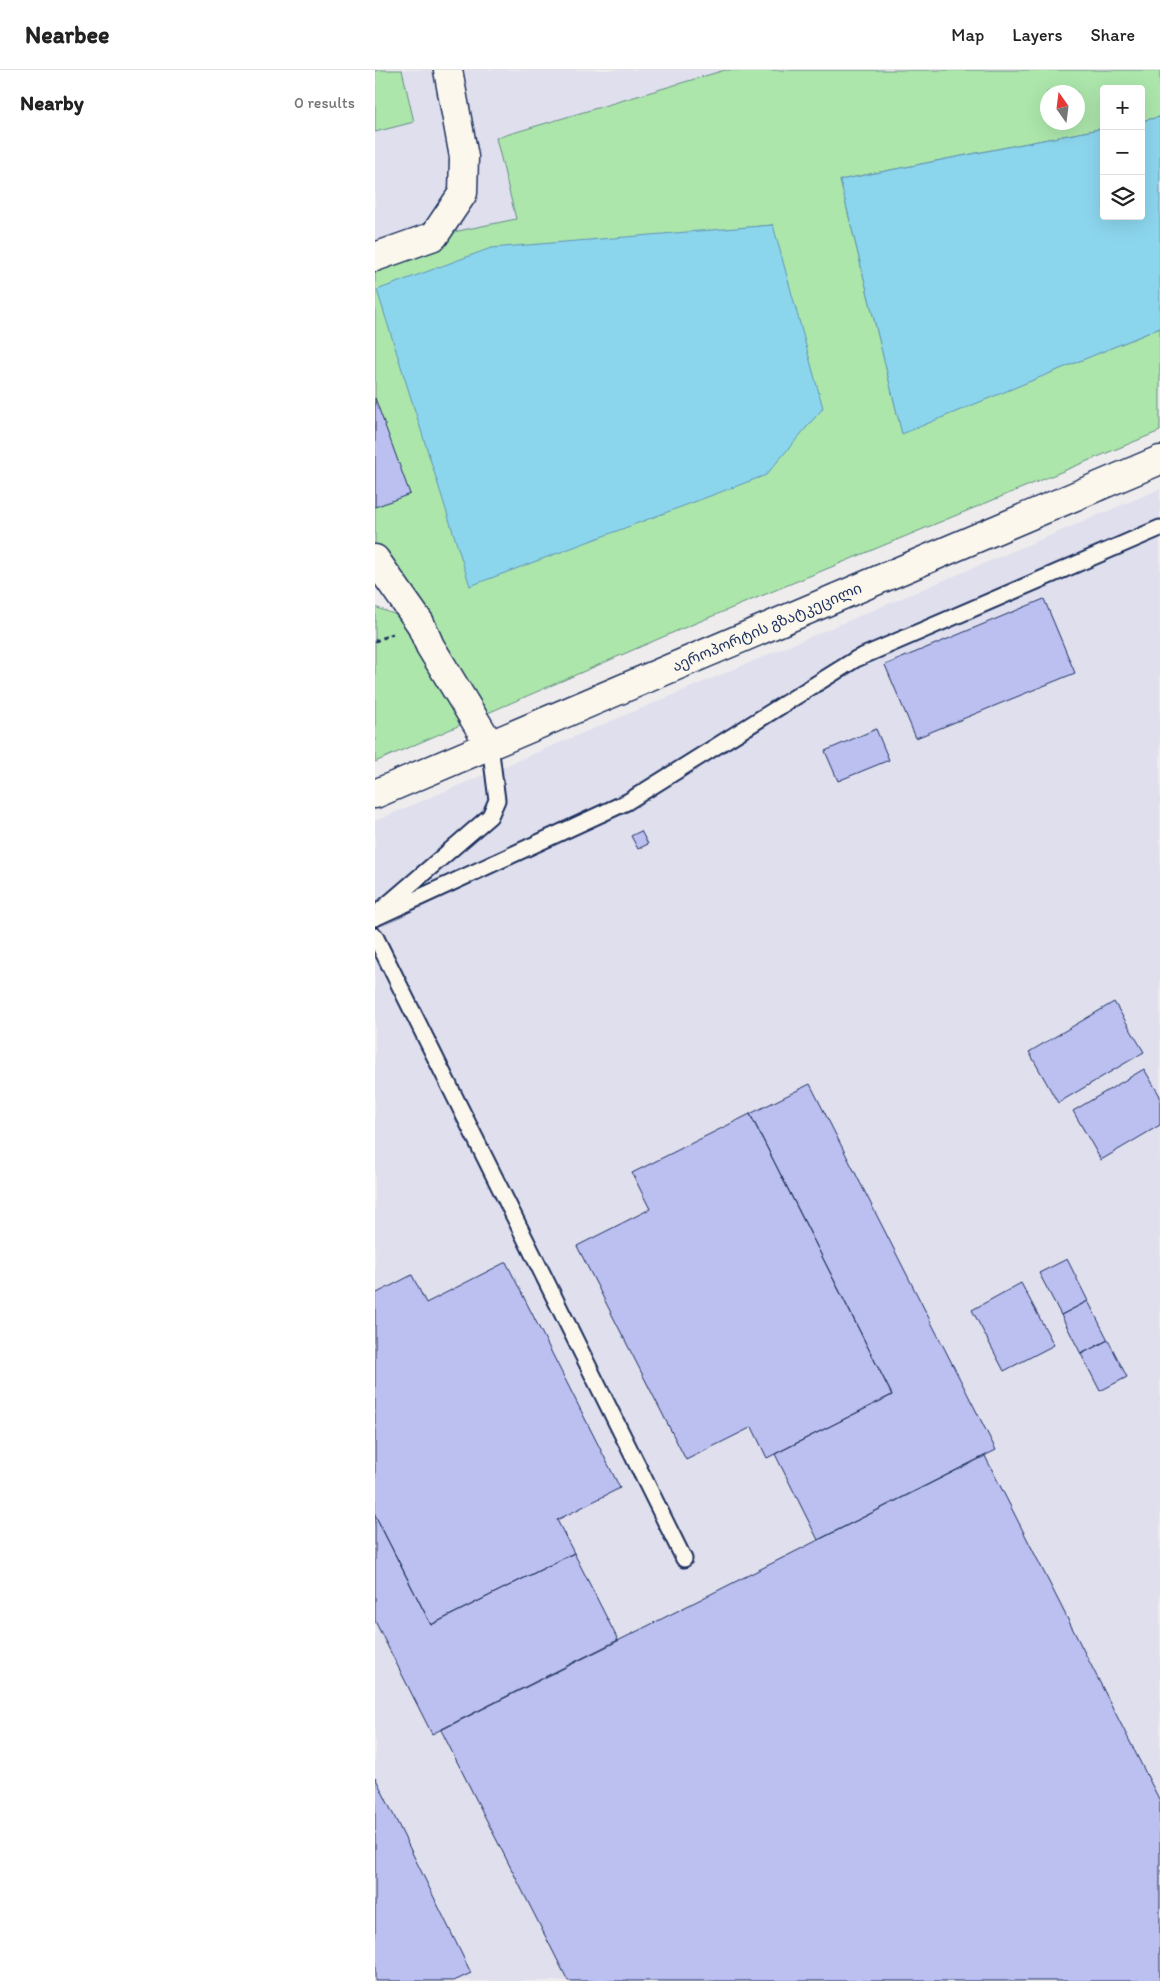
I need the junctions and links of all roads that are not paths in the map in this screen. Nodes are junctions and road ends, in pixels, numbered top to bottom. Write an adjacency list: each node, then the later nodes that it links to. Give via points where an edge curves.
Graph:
1 (448, 70): 2 (main road, via 464,157 463,193 434,236)
2 (375, 258)
3 (1160, 460): 6 (main road, აეროპორტის გზატკეცილი)
4 (1160, 528): 8 (lane, via 856,659 627,802)
5 (375, 559): 6 (main road, via 419,623)
6 (490, 745): 7 (main road, აეროპორტის გზატკეცილი); 8 (lane, via 497,800 490,816)
7 (375, 794)
8 (375, 916)
9 (375, 936): 10 (lane)
10 (684, 1559)

